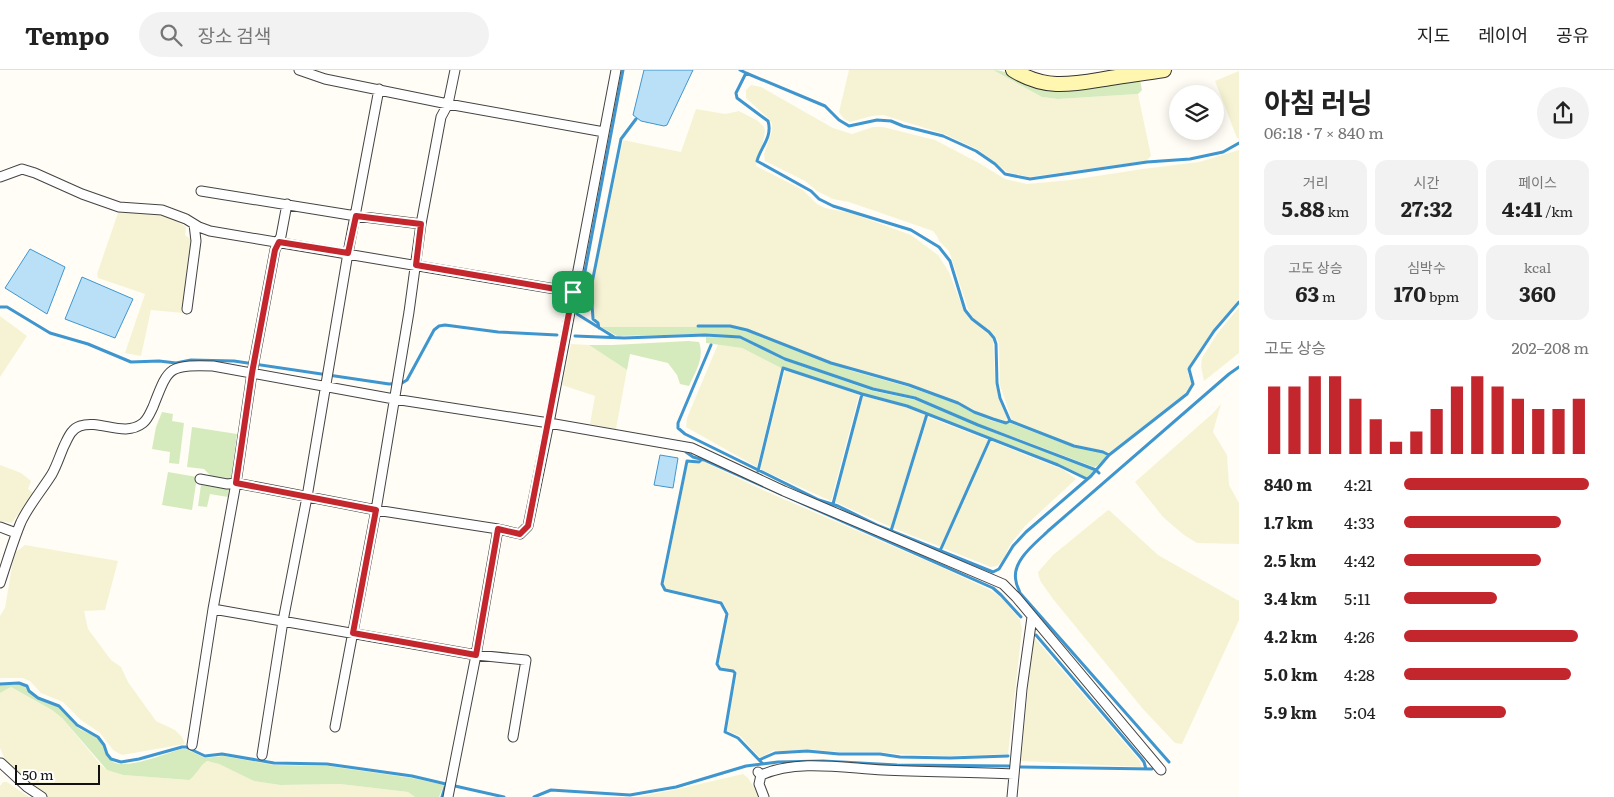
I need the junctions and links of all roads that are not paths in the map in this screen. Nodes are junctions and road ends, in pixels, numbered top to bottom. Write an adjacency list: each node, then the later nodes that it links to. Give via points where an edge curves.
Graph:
1 (299, 70): 6 (street, via 325,79)
2 (454, 70): 7 (street)
3 (616, 70): 8 (street)
4 (1013, 70): 5 (street, via 1037,82 1072,85)
5 (1164, 70)
6 (379, 89): 7 (street); 12 (street)
7 (448, 104): 8 (street); 14 (street, via 442,117)
8 (604, 132): 18 (street)
9 (0, 177): 13 (street, via 22,169 119,207 162,210)
10 (201, 191): 11 (street)
11 (287, 204): 12 (street); 15 (street)
12 (356, 216): 14 (street); 16 (street)
13 (194, 224): 15 (street, via 210,231); 19 (street, via 196,241)
14 (421, 224): 17 (street)
15 (279, 242): 16 (street); 20 (street)
16 (348, 253): 17 (street); 21 (street)
17 (416, 265): 18 (street); 22 (street)
18 (573, 292): 23 (street)
19 (187, 309)
20 (253, 367): 21 (street); 25 (street); 30 (street, via 176,368 163,380 144,422 126,429 78,427 72,432 53,472)
21 (326, 378): 22 (street); 26 (street)
22 (394, 398): 23 (street); 27 (street)
23 (549, 424): 29 (street, via 528,526 520,534); 33 (street, via 692,448 784,491 988,576 1003,584)
24 (200, 479): 25 (street)
25 (236, 483): 26 (street); 32 (street)
26 (307, 497): 27 (street); 34 (street)
27 (376, 510): 29 (street); 35 (street)
28 (0, 527): 30 (street)
29 (498, 529): 36 (street)
30 (16, 533): 31 (street)
31 (0, 583)
32 (213, 609): 34 (street); 39 (street)
33 (1032, 617): 42 (street); 43 (street)
34 (283, 621): 35 (street); 40 (street)
35 (353, 633): 36 (street); 37 (street)
36 (476, 655): 38 (street, via 526,660); 45 (street)
37 (335, 727)
38 (513, 737)
39 (192, 745)
40 (262, 756)
41 (0, 763): 44 (street)
42 (1161, 770)
43 (1014, 774): 46 (street, via 822,766 786,768 759,773); 47 (street)
44 (42, 797)
45 (448, 797)
46 (764, 797)
47 (1012, 797)

